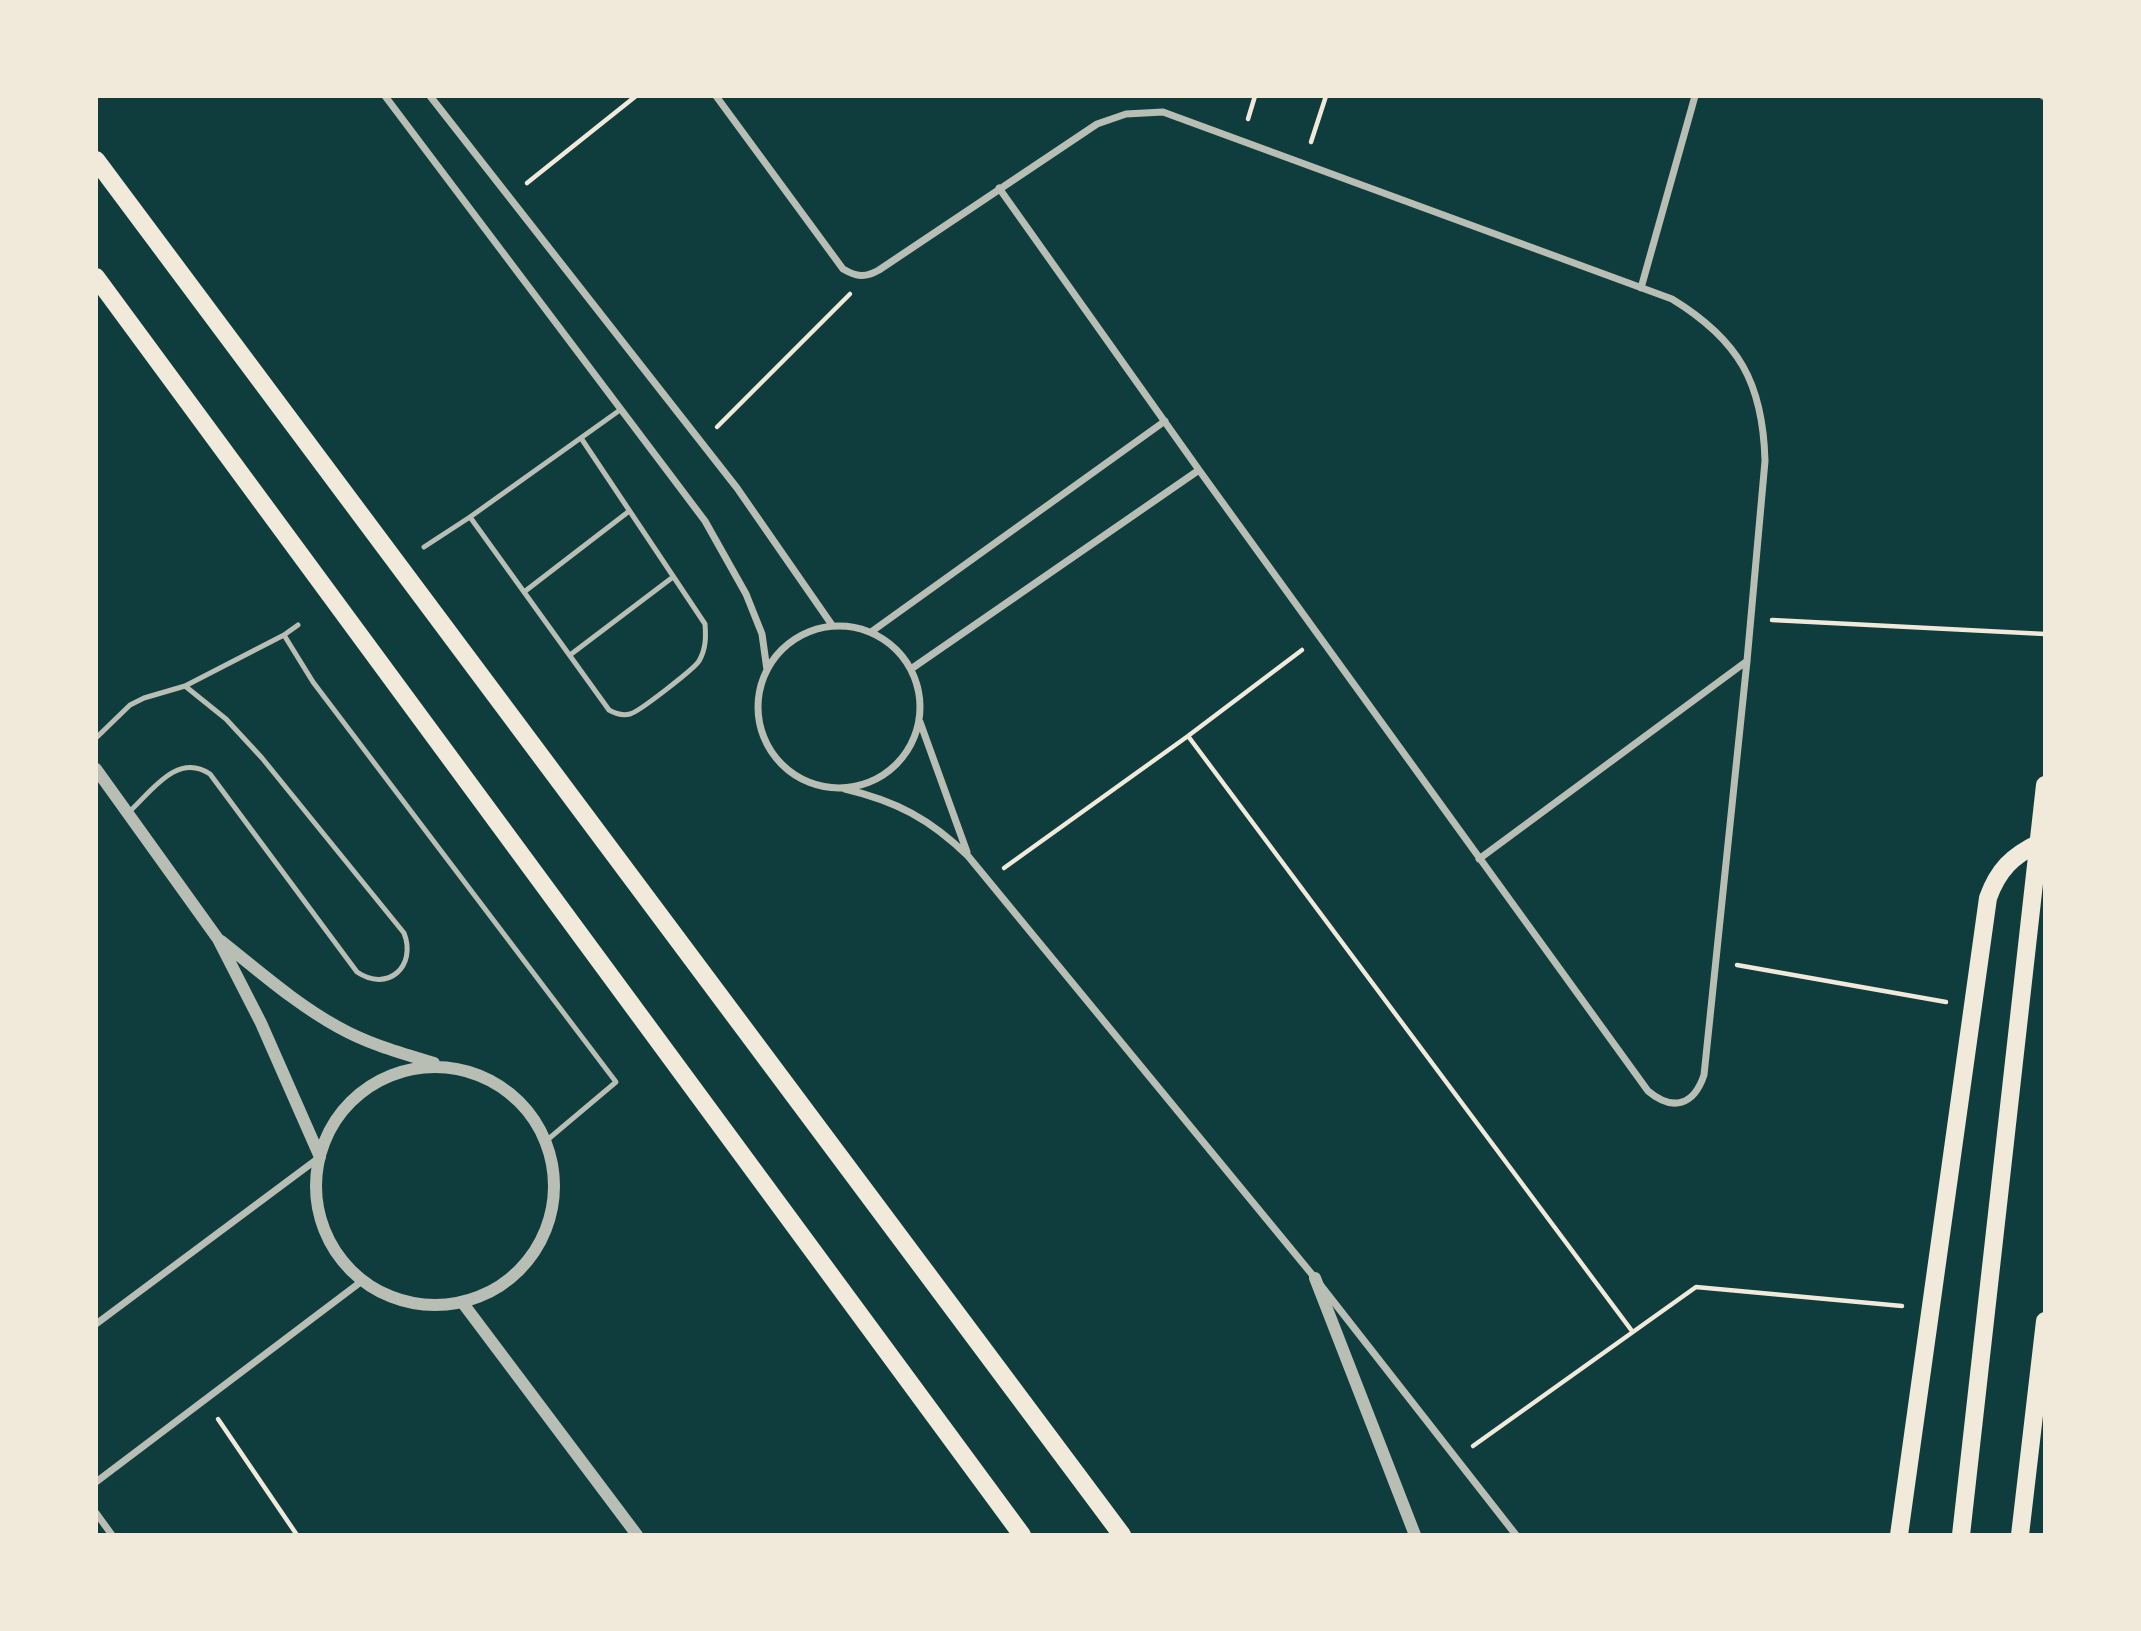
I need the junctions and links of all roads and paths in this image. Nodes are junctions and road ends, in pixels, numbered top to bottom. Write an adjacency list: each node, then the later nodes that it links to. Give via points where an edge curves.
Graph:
1 (385, 96): 14 (street)
2 (430, 96): 10 (street)
3 (636, 96): 10 (path)
4 (716, 96): 11 (street, via 843,269 854,276)
5 (1326, 96): 8 (path)
6 (1695, 96): 13 (street)
7 (96, 160): 68 (main road)
8 (1304, 164): 9 (street, via 1163,112 1126,114 1097,124); 13 (street)
9 (999, 188): 11 (street); 15 (street)
10 (510, 197): 17 (street)
11 (867, 276): 17 (path)
12 (96, 277): 67 (main road)
13 (1642, 288): 24 (street, via 1701,317 1743,366 1757,396 1765,461)
14 (620, 410): 16 (lane); 34 (street, via 727,557 762,634)
15 (1165, 421): 18 (street); 27 (street)
16 (581, 438): 19 (lane); 20 (lane)
17 (702, 442): 26 (street)
18 (1199, 470): 30 (street); 33 (street)
19 (628, 512): 22 (lane); 23 (lane)
20 (470, 517): 21 (lane); 23 (lane)
21 (424, 547)
22 (673, 577): 31 (lane); 31 (lane, via 705,624 704,651 697,664 635,712 621,715 609,710)
23 (524, 592): 31 (lane)
24 (1750, 620): 28 (path); 32 (street)
25 (298, 625): 29 (lane)
26 (832, 625): 27 (street); 34 (street, via 793,640)
27 (871, 632): 33 (street, via 894,647)
28 (2045, 634)
29 (284, 635): 35 (lane); 51 (lane, via 313,682 616,1082)
30 (1320, 637): 37 (path); 45 (street)
31 (570, 655)
32 (1747, 661): 45 (street); 48 (street)
33 (911, 669): 36 (street, via 920,694)
34 (767, 670): 41 (street, via 758,717 777,760 807,783)
35 (185, 685): 38 (lane, via 130,705); 42 (lane, via 226,719 262,758 404,933 406,961 384,979 357,972 201,768 192,765 174,771)
36 (919, 719): 41 (street, via 914,741 902,760 886,774); 44 (street)
37 (1188, 736): 46 (path); 59 (path)
38 (96, 738)
39 (96, 769): 42 (street)
40 (2045, 785): 43 (main road)
41 (845, 789): 44 (street, via 873,795 925,819)
42 (129, 812): 47 (street)
43 (2039, 843): 49 (main road, via 2006,864 1994,880); 72 (main road)
44 (968, 856): 46 (street)
45 (1479, 859): 48 (street, via 1659,1101 1674,1104 1688,1100 1699,1089)
46 (989, 879): 53 (street)
47 (218, 939): 50 (street, via 307,1009 340,1028 376,1045); 52 (street)
48 (1716, 961): 49 (path)
49 (1972, 1007): 56 (main road)
50 (448, 1067): 51 (street, via 497,1083 525,1109); 52 (street, via 398,1072 375,1083 339,1115)
51 (546, 1141): 55 (street, via 554,1191 541,1241 508,1280)
52 (320, 1157): 54 (street, via 316,1196 326,1234 335,1252); 58 (street)
53 (1315, 1278): 61 (street); 69 (street)
54 (362, 1281): 55 (street, via 421,1305); 60 (street)
55 (462, 1302): 66 (street)
56 (1930, 1309): 59 (path, via 1696,1287); 71 (main road)
57 (2045, 1321): 73 (main road)
58 (96, 1324)
59 (1632, 1331): 61 (path)
60 (206, 1401): 62 (street); 65 (path)
61 (1455, 1458): 70 (street)
62 (96, 1482)
63 (96, 1513): 64 (street)
64 (112, 1535)
65 (297, 1535)
66 (637, 1535)
67 (1022, 1535)
68 (1122, 1535)
69 (1415, 1535)
70 (1516, 1535)
71 (1899, 1535)
72 (1961, 1535)
73 (2020, 1535)

